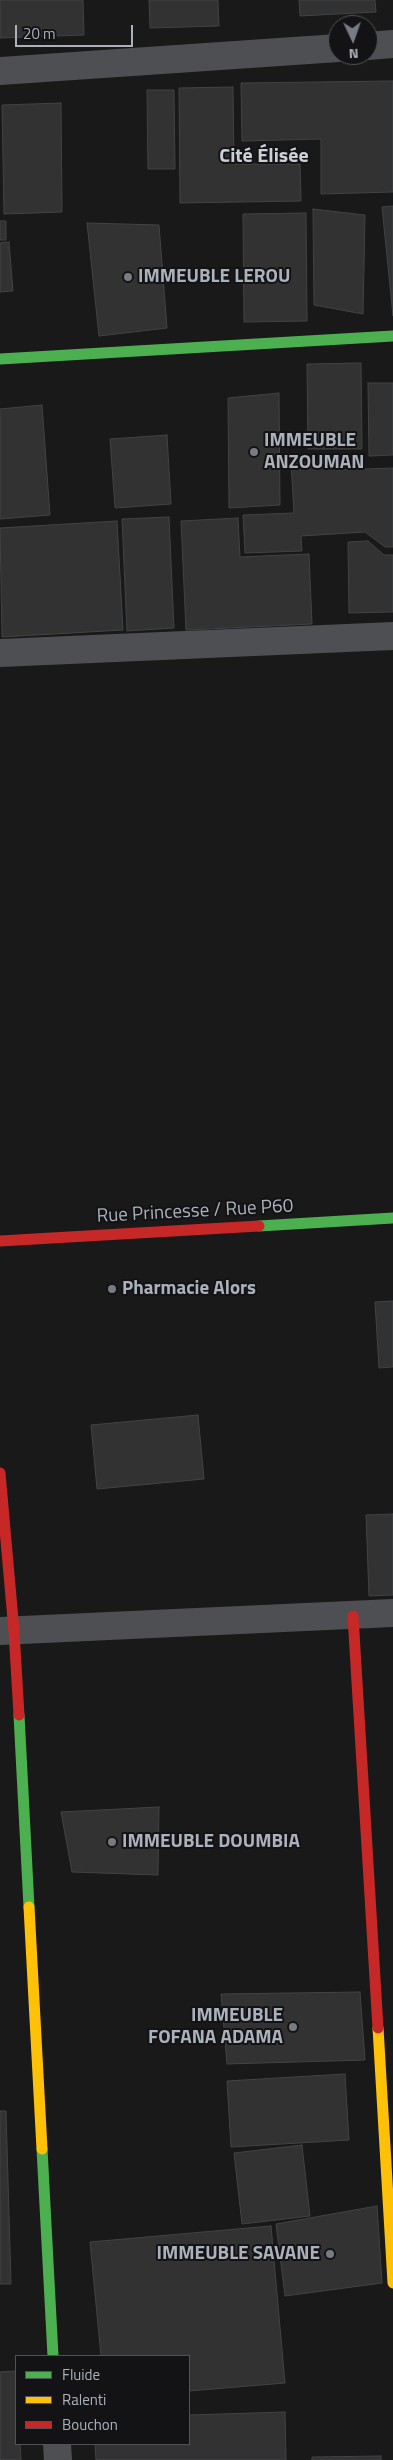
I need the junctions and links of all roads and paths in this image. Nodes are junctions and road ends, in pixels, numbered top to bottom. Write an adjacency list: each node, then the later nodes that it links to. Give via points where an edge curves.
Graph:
1 (393, 44): 2 (street)
2 (378, 45)
3 (328, 49): 4 (street)
4 (0, 71)
5 (393, 336): 6 (street)
6 (0, 359)
7 (393, 636): 8 (street)
8 (0, 653)
9 (393, 1218): 10 (street, Rue Princesse / Rue P60)
10 (0, 1241)
11 (0, 1473): 14 (street)
12 (393, 1614): 13 (street)
13 (352, 1616): 14 (street); 15 (street)
14 (7, 1631): 16 (street)
15 (393, 2283)
16 (53, 2355)
17 (57, 2445): 18 (street)
18 (58, 2460)

